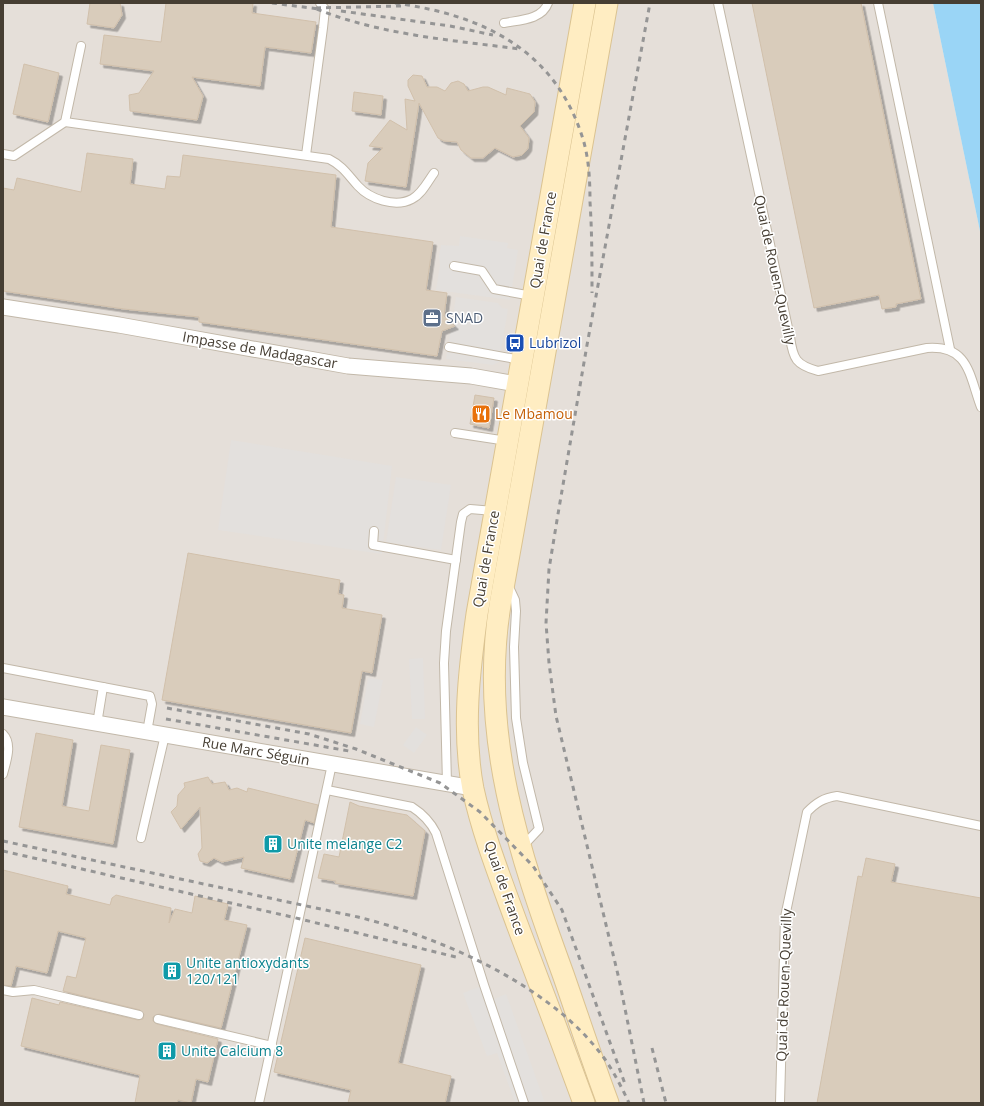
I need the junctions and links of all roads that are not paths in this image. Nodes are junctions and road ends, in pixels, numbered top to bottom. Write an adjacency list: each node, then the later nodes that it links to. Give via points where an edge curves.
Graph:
1 (320, 3): 11 (lane, via 325,9)
2 (548, 3): 7 (lane, via 546,8 532,18)
3 (585, 3): 14 (main road, Quai de France)
4 (607, 3): 26 (main road, Quai de France)
5 (718, 3): 17 (lane, Quai de Rouen-Quevilly, via 792,355 799,363 818,371 927,348)
6 (878, 3): 17 (lane)
7 (504, 23)
8 (80, 46): 9 (lane)
9 (64, 122): 10 (lane, via 14,156); 11 (lane)
10 (3, 154)
11 (306, 155): 12 (lane, via 329,159 340,164 366,194 393,202 413,199)
12 (434, 173)
13 (454, 266): 14 (lane, via 482,271 494,289)
14 (533, 296): 18 (main road, Quai de France)
15 (3, 307): 19 (street, Impasse de Madagascar, via 348,366 471,376)
16 (449, 347): 18 (lane)
17 (950, 349): 20 (lane, via 965,363)
18 (522, 360): 19 (main road, Quai de France)
19 (517, 384): 22 (main road, Quai de France)
20 (981, 407)
21 (455, 433): 22 (lane)
22 (507, 441): 23 (main road, Quai de France)
23 (495, 511): 25 (lane, via 470,509 463,514); 38 (main road, Quai de France, via 469,676 468,743)
24 (374, 531): 25 (lane, via 373,545)
25 (456, 560): 37 (lane, via 444,663)
26 (504, 579): 35 (main road, Quai de France, via 494,659 495,708); 42 (lane, via 516,600 516,718 528,786 539,829)
27 (3, 668): 28 (lane)
28 (103, 687): 30 (lane); 31 (lane, via 150,696 152,704)
29 (3, 707): 30 (street, Rue Marc Séguin)
30 (97, 724): 31 (street, Rue Marc Séguin)
31 (147, 732): 33 (street, Rue Marc Séguin)
32 (3, 734): 36 (lane, via 8,751)
33 (165, 736): 34 (street, Rue Marc Séguin); 41 (lane)
34 (332, 764): 37 (street, Rue Marc Séguin); 39 (lane)
35 (502, 773): 38 (main road, Rue Marc Séguin, via 491,786); 42 (main road, Quai de France)
36 (3, 774)
37 (447, 784): 38 (street, Rue Marc Séguin)
38 (473, 788): 43 (main road, via 491,812 542,952); 50 (main road, Quai de France, via 494,861)
39 (327, 790): 47 (lane); 49 (lane, via 412,807 431,823)
40 (981, 826): 52 (lane, Quai de Rouen-Quevilly, via 837,796 817,802 807,812 785,917)
41 (141, 838)
42 (520, 848): 43 (main road, Quai de France)
43 (565, 981): 51 (main road, Quai de France)
44 (3, 990): 45 (lane, via 34,990)
45 (139, 1015)
46 (158, 1019): 47 (lane)
47 (272, 1046): 48 (lane)
48 (259, 1103)
49 (524, 1103)
50 (584, 1103)
51 (608, 1103)
52 (780, 1103)

